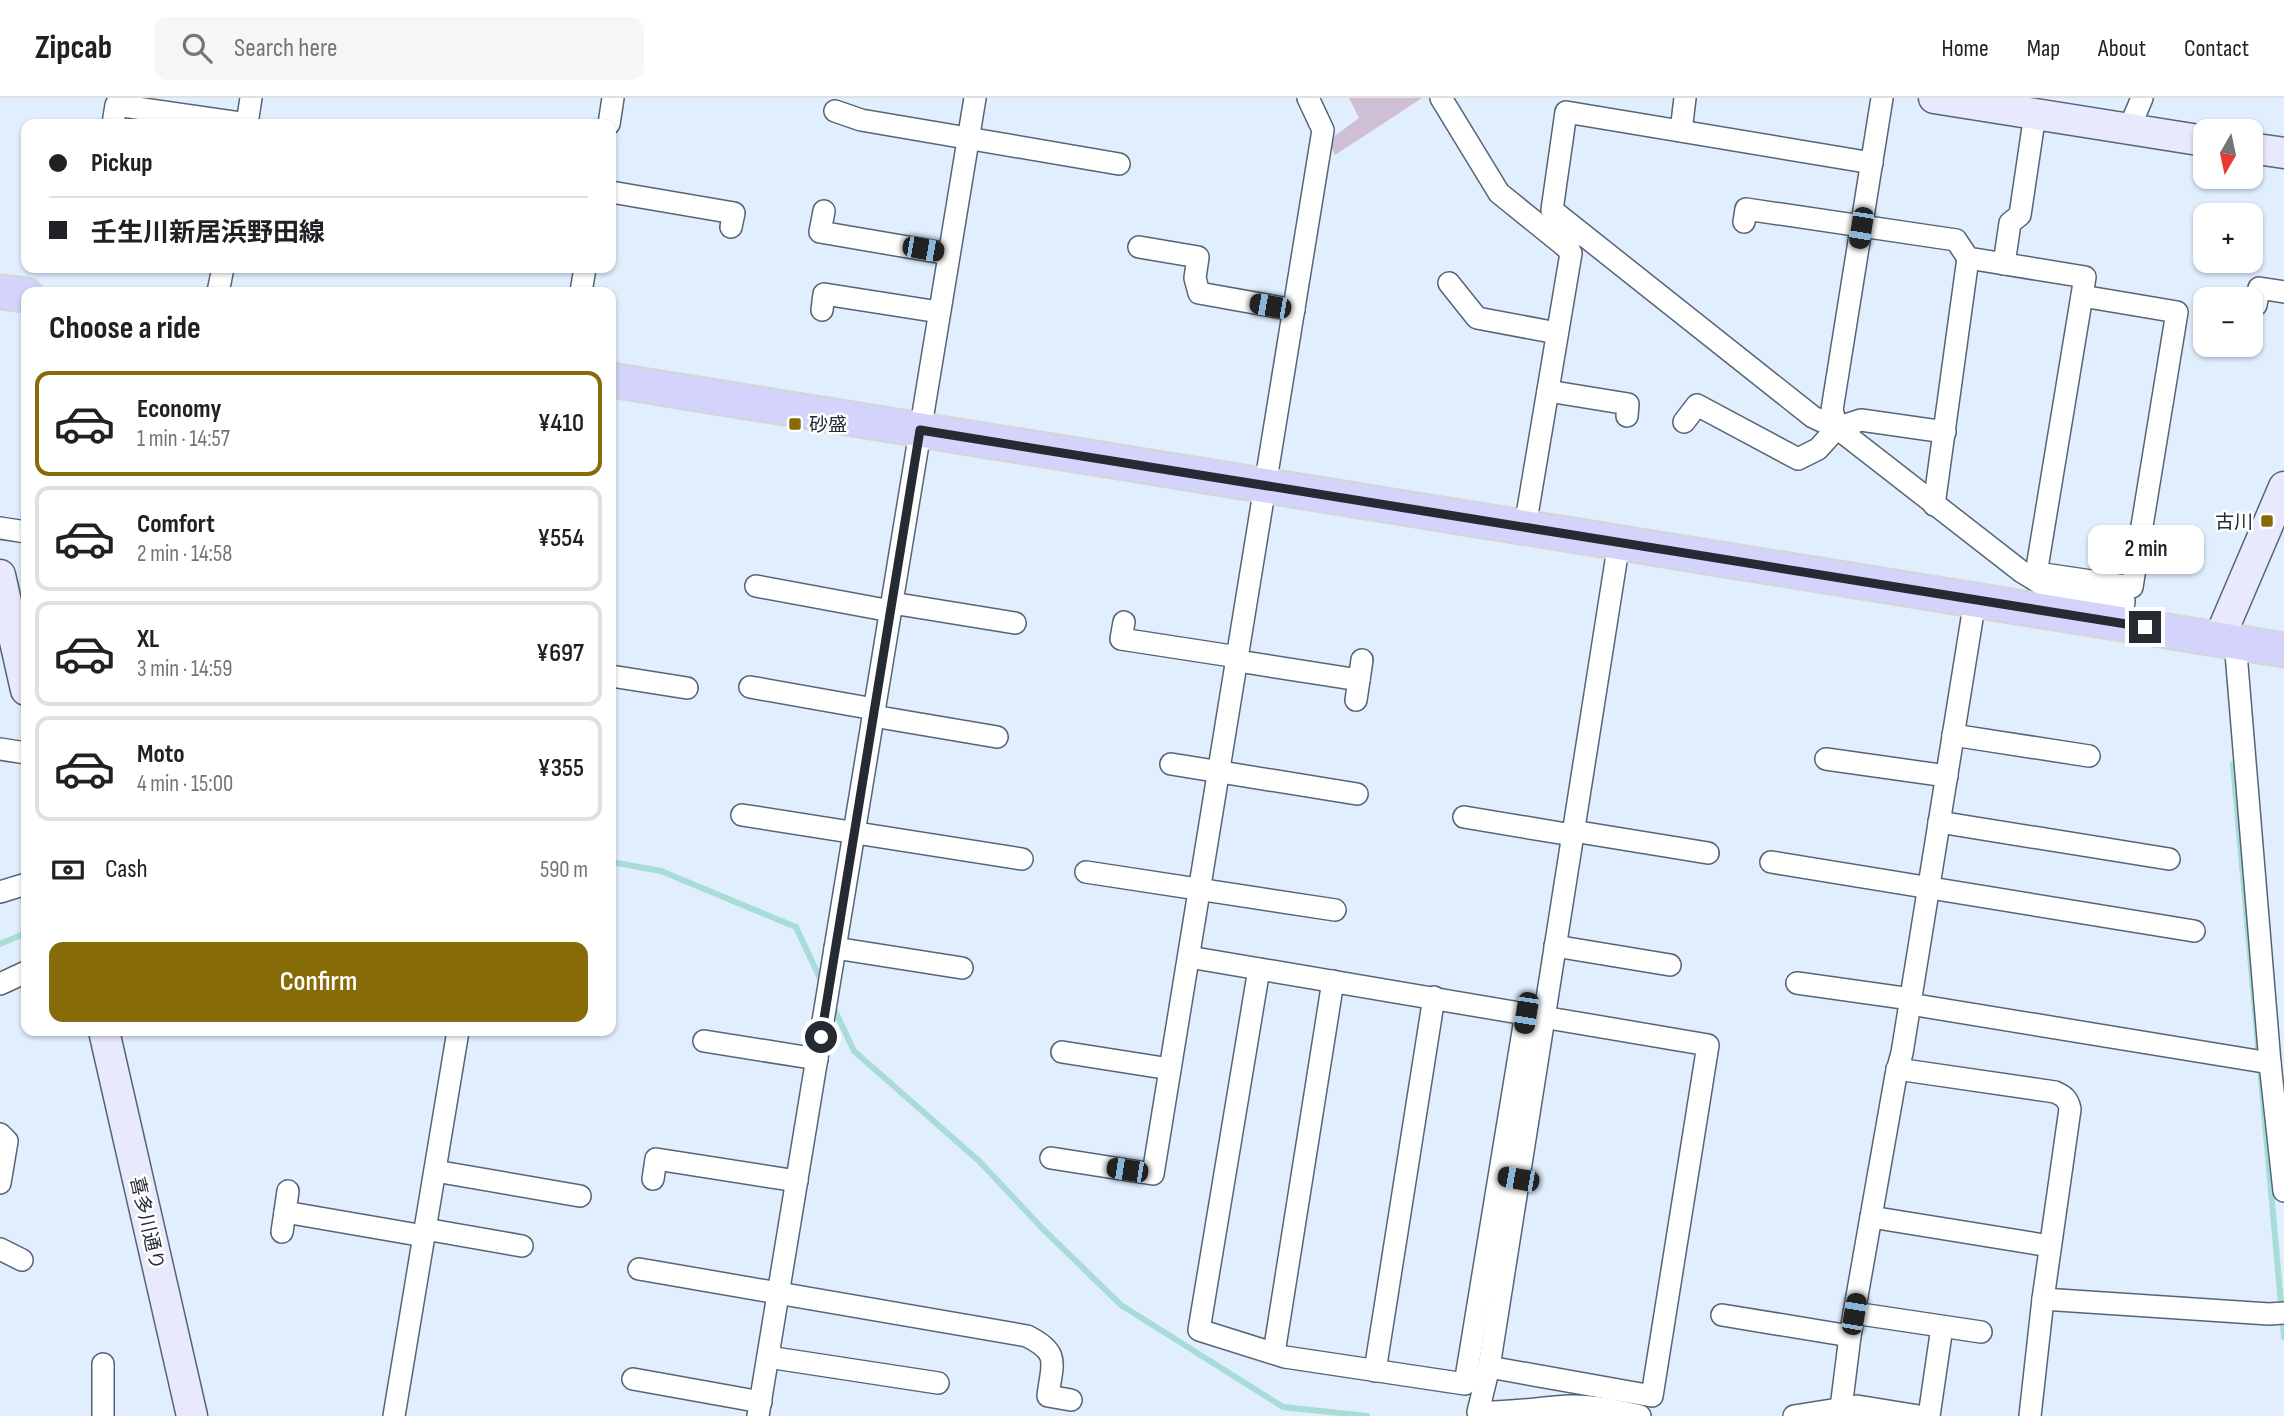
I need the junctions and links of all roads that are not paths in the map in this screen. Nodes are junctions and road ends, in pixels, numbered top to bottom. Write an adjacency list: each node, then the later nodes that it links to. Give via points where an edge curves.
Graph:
1 (251, 98): 14 (street)
2 (613, 98): 15 (street)
3 (975, 98): 18 (street)
4 (1308, 98): 41 (street, via 1323,130)
5 (1441, 98): 29 (street, via 1499,193)
6 (1685, 98): 17 (street)
7 (1882, 98): 22 (street)
8 (1934, 98): 11 (street)
9 (2142, 98): 16 (street)
10 (835, 111): 18 (street, via 861,120)
11 (2035, 114): 16 (street); 33 (street, via 2020,215 2010,223)
12 (114, 119): 13 (street, via 116,105)
13 (213, 119)
14 (248, 119)
15 (610, 119)
16 (2129, 129): 19 (street)
17 (1681, 131): 22 (street); 29 (street, via 1566,112 1552,210)
18 (968, 138): 23 (street); 31 (street)
19 (2193, 139)
20 (2263, 150): 21 (street)
21 (2284, 153)
22 (1872, 163): 28 (street)
23 (1119, 164)
24 (616, 193): 27 (street, via 734,213)
25 (824, 211): 31 (street, via 820,232)
26 (1744, 222): 28 (street, via 1746,209)
27 (731, 227)
28 (1861, 228): 32 (street, via 1956,240); 48 (street, via 1832,410)
29 (1571, 240): 43 (street); 48 (street, via 1813,417)
30 (1139, 247): 41 (street, via 1198,257 1195,278 1199,293)
31 (949, 254): 42 (street)
32 (1968, 258): 33 (street); 50 (street)
33 (2004, 264): 39 (street, via 2085,277)
34 (1449, 283): 43 (street, via 1477,318)
35 (2263, 289): 37 (street)
36 (0, 292): 38 (main road)
37 (2284, 292)
38 (21, 294)
39 (2082, 296): 59 (street); 59 (street, via 2177,312 2132,587)
40 (822, 310): 42 (street, via 824,294)
41 (1294, 310): 51 (street)
42 (939, 312): 49 (street)
43 (1558, 333): 45 (street)
44 (616, 381): 49 (main road)
45 (1548, 391): 46 (street, via 1628,404); 54 (street)
46 (1627, 416)
47 (1684, 422): 48 (street, via 1697,405 1798,459 1818,449)
48 (1837, 428): 50 (street, via 1861,420); 53 (street)
49 (920, 430): 51 (main road); 62 (street)
50 (1945, 432): 53 (street)
51 (1266, 486): 54 (main road); 70 (street)
52 (2284, 487): 67 (street)
53 (1934, 505): 59 (street, via 2022,572)
54 (1525, 527): 57 (main road)
55 (0, 528): 56 (street)
56 (21, 532)
57 (1619, 542): 61 (main road); 90 (street)
58 (0, 575): 63 (street)
59 (2036, 577): 65 (street, via 2052,590 2123,601)
60 (756, 586): 62 (street)
61 (1975, 600): 65 (main road); 76 (street)
62 (891, 607): 66 (street); 75 (street)
63 (17, 613): 68 (street)
64 (1124, 622): 70 (street, via 1121,639)
65 (2121, 623): 67 (main road)
66 (1015, 624)
67 (2227, 640): 69 (main road); 120 (street)
68 (21, 647)
69 (2284, 650)
70 (1238, 659): 72 (street); 83 (street)
71 (616, 677): 74 (street)
72 (1359, 680)
73 (750, 687): 75 (street)
74 (687, 688)
75 (874, 712): 77 (street); 89 (street)
76 (1953, 735): 80 (street); 84 (street)
77 (997, 737)
78 (0, 749): 79 (street)
79 (21, 751)
80 (2089, 757)
81 (1826, 759): 84 (street)
82 (1171, 764): 83 (street)
83 (1219, 772): 85 (street); 98 (street)
84 (1947, 776): 88 (street)
85 (1357, 794)
86 (742, 814): 89 (street)
87 (1464, 817): 90 (street)
88 (1939, 822): 93 (street); 97 (street)
89 (854, 832): 92 (street); 103 (street)
90 (1573, 833): 91 (street); 102 (street)
91 (1708, 853)
92 (1022, 859)
93 (2169, 859)
94 (1771, 862): 97 (street)
95 (1086, 872): 98 (street)
96 (21, 886): 99 (street)
97 (1929, 888): 101 (street); 113 (street)
98 (1200, 889): 100 (street); 104 (street)
99 (0, 892)
100 (1335, 910)
101 (2194, 932)
102 (1555, 946): 105 (street); 114 (street)
103 (835, 948): 106 (street); 119 (street)
104 (1189, 957): 107 (street); 121 (street)
105 (1670, 965)
106 (962, 968)
107 (1259, 969): 109 (street); 148 (street, via 1199,1330)
108 (21, 974): 111 (street)
109 (1333, 981): 112 (street); 148 (street)
110 (1797, 983): 113 (street)
111 (0, 984)
112 (1434, 997): 114 (street); 152 (street)
113 (1910, 1001): 120 (street); 122 (street)
114 (1535, 1014): 144 (street); 151 (street, via 1708,1045 1652,1396)
115 (105, 1036): 159 (street, 喜多川通り)
116 (457, 1036): 125 (street)
117 (704, 1041): 119 (street)
118 (1062, 1052): 121 (street)
119 (817, 1059): 127 (street)
120 (2270, 1063): 129 (street)
121 (1170, 1069): 124 (street, via 1153,1174)
122 (1898, 1069): 132 (street); 135 (street, via 2055,1092 2069,1102)
123 (0, 1134): 128 (street, via 7,1141)
124 (1051, 1158)
125 (435, 1171): 130 (street); 133 (street)
126 (653, 1179): 127 (street, via 656,1159)
127 (797, 1181): 139 (street)
128 (5, 1188)
129 (2284, 1191)
130 (580, 1196)
131 (285, 1212): 133 (street)
132 (1871, 1217): 135 (street); 142 (street)
133 (425, 1233): 134 (street); 160 (street)
134 (522, 1246)
135 (2050, 1246): 140 (street)
136 (0, 1249): 137 (street)
137 (22, 1260)
138 (639, 1269): 139 (street)
139 (779, 1293): 149 (street); 155 (street, via 1027,1336 1048,1349 1053,1359 1048,1396)
140 (2043, 1299): 141 (street); 165 (street)
141 (2284, 1313)
142 (1854, 1314): 145 (street); 147 (street)
143 (1722, 1315): 147 (street)
144 (1486, 1322): 151 (street); 152 (street, via 1465,1384)
145 (1942, 1327): 146 (street); 164 (street)
146 (1980, 1332)
147 (1850, 1336): 156 (street)
148 (1274, 1353): 152 (street)
149 (768, 1357): 154 (street); 157 (street)
150 (103, 1364): 158 (street)
151 (1489, 1367): 161 (street, via 1478,1412 1570,1406)
152 (1375, 1371)
153 (633, 1379): 157 (street)
154 (938, 1382)
155 (1071, 1400)
156 (1841, 1408): 162 (street); 163 (street, via 1857,1406)
157 (760, 1409)
158 (103, 1416)
159 (192, 1416)
160 (394, 1416)
161 (1640, 1416)
162 (1794, 1416)
163 (1919, 1416)
164 (1929, 1416)
165 (2030, 1416)

